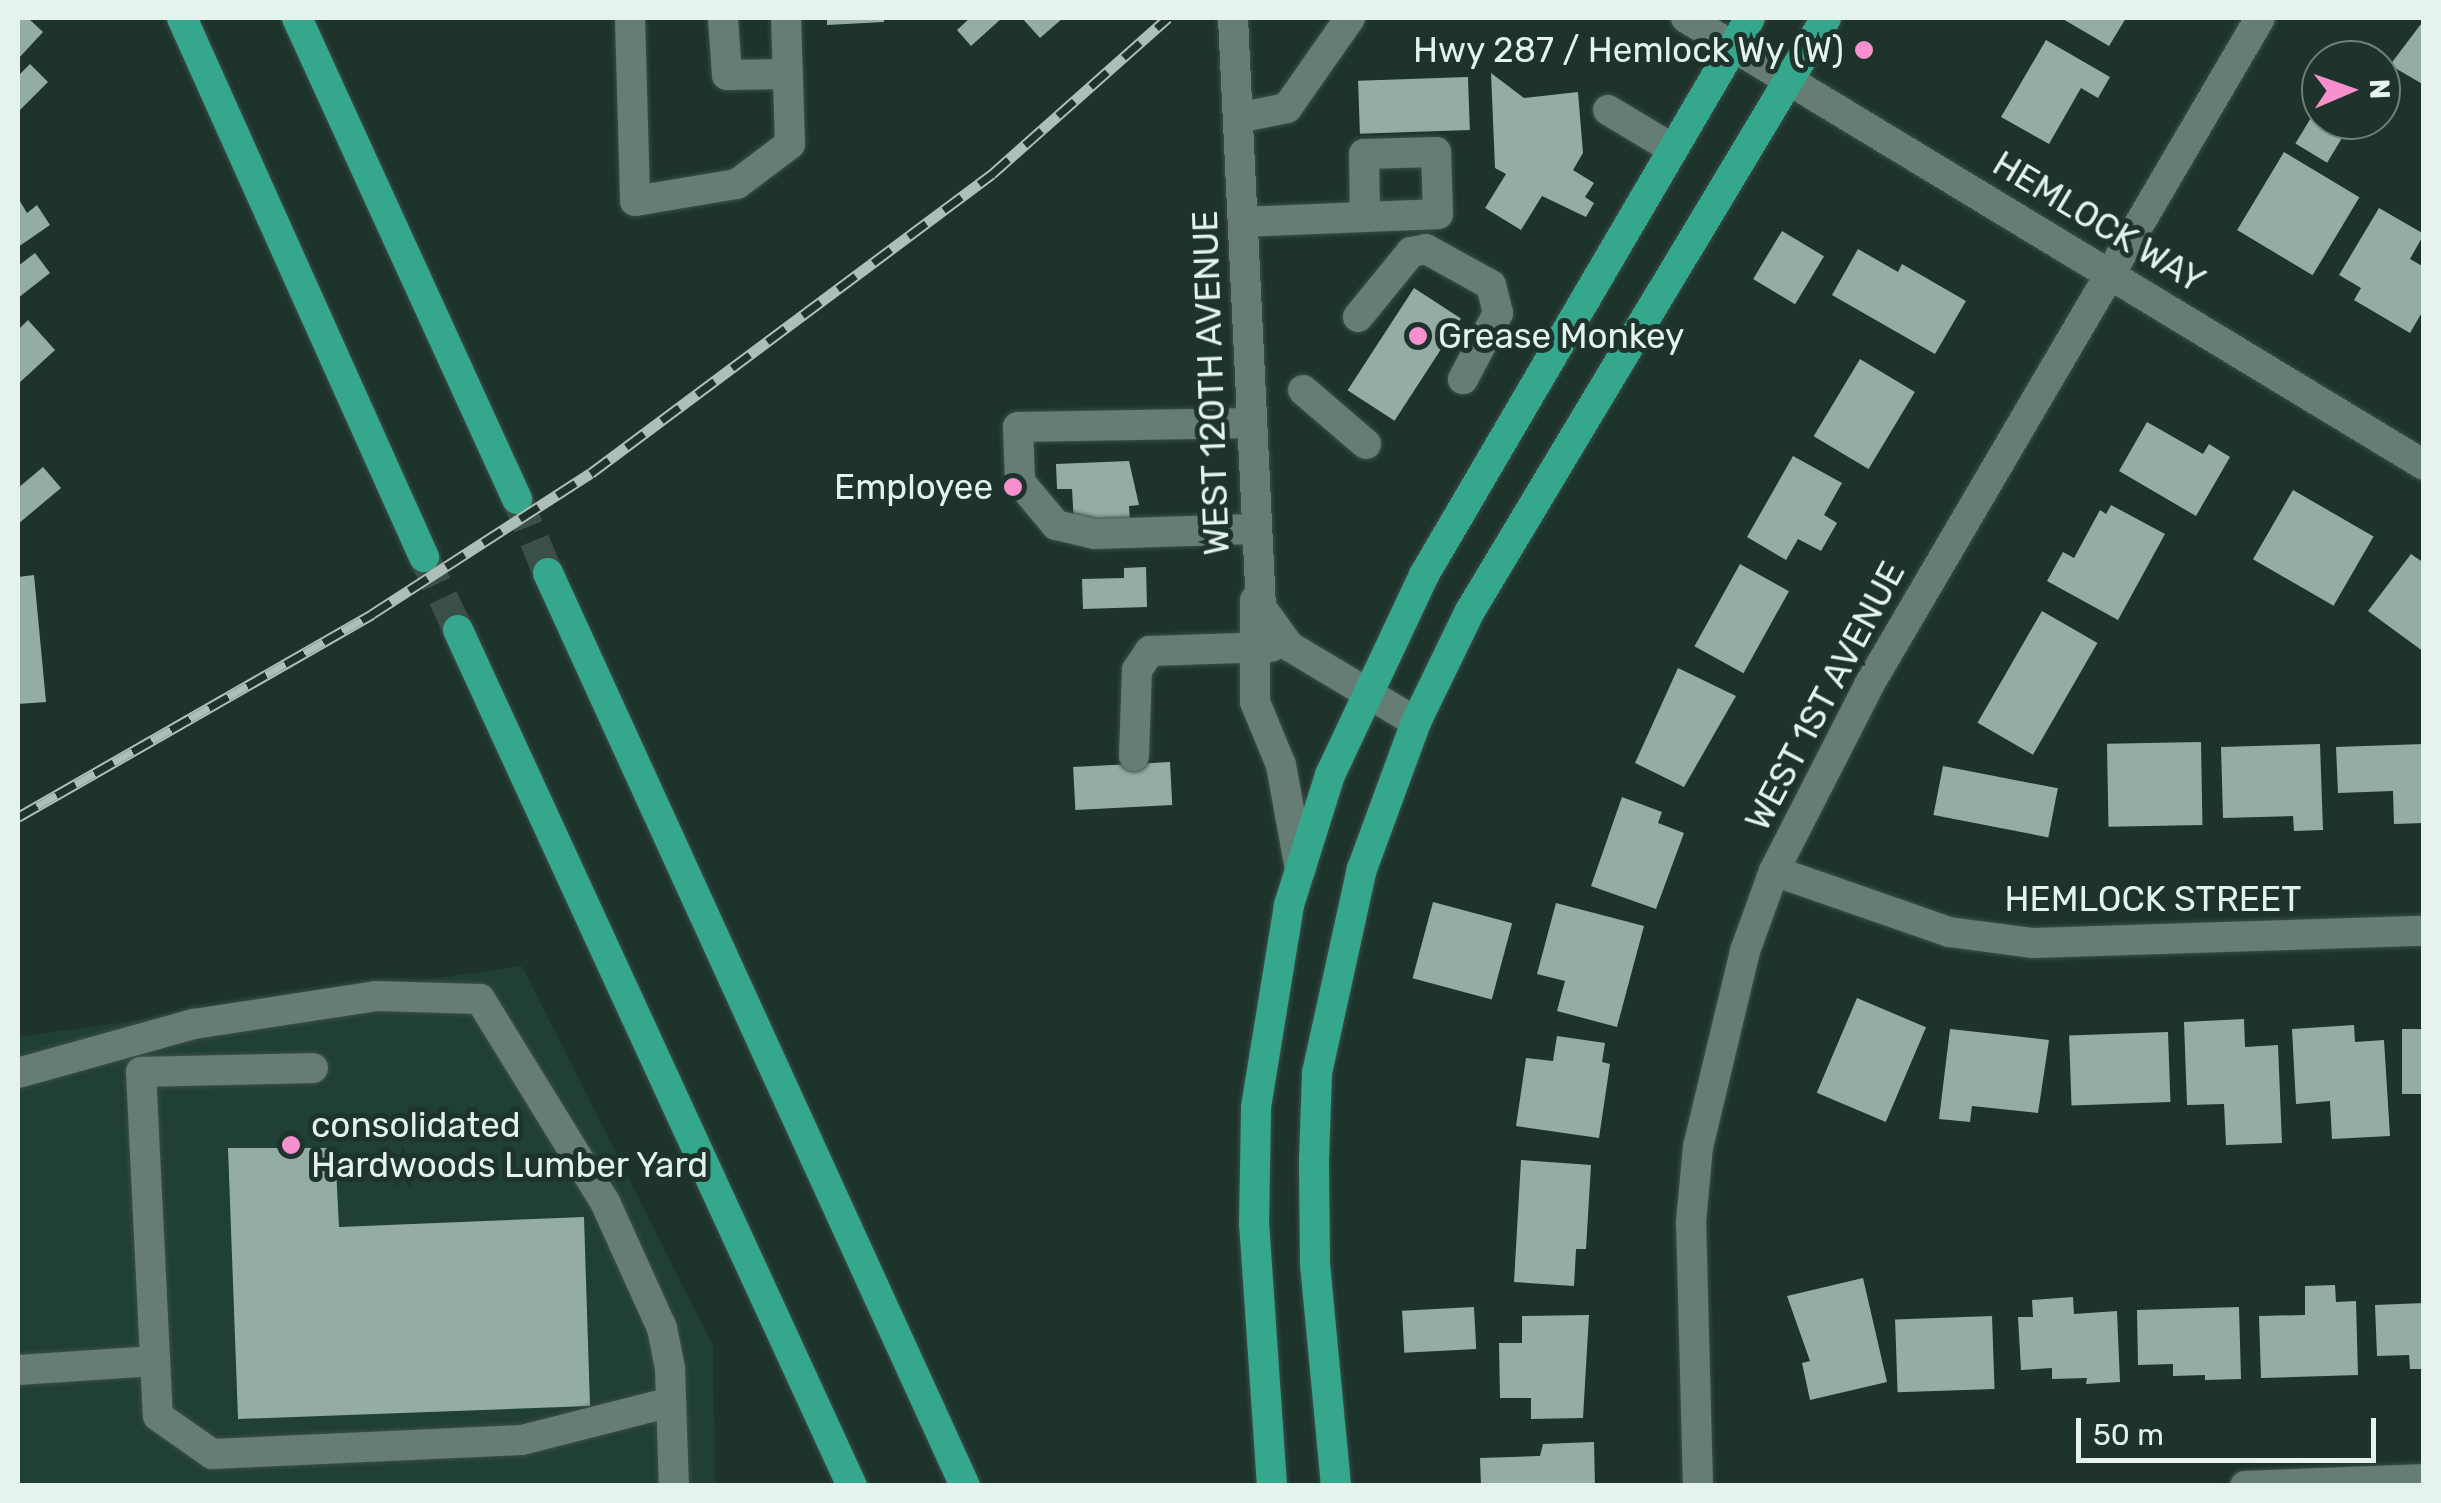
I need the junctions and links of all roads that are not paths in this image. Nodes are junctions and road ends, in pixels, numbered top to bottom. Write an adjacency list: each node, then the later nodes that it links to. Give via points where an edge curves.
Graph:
1 (182, 18): 28 (main road)
2 (297, 18): 26 (main road)
3 (630, 18): 12 (street, via 635,201 737,184 790,144)
4 (723, 18): 12 (street, via 727,75)
5 (786, 18): 12 (street)
6 (1234, 18): 15 (street, WEST 120TH AVENUE)
7 (1350, 18): 15 (street, via 1287,108)
8 (1686, 18): 11 (street, HEMLOCK WAY)
9 (1826, 18): 13 (main road)
10 (2260, 18): 19 (street, WEST 1ST AVENUE)
11 (1742, 30): 13 (street, HEMLOCK WAY); 16 (main road)
12 (788, 74)
13 (1791, 77): 19 (street, HEMLOCK WAY); 35 (main road, via 1470,611)
14 (1608, 110): 16 (street)
15 (1238, 118): 18 (street, WEST 120TH AVENUE)
16 (1673, 149): 34 (main road, via 1424,575)
17 (1366, 217): 18 (street)
18 (1243, 222): 23 (street, WEST 120TH AVENUE)
19 (2110, 273): 25 (street, HEMLOCK WAY); 38 (street, WEST 1ST AVENUE, via 1868,685)
20 (1358, 317): 21 (street, via 1396,263 1426,248 1491,285 1498,313)
21 (1463, 379)
22 (1303, 390): 24 (street)
23 (1252, 423): 27 (street, WEST 120TH AVENUE); 27 (street, via 1018,427 1020,482 1056,525 1094,534)
24 (1366, 444)
25 (2424, 465)
26 (517, 498)
27 (1254, 528): 30 (street, WEST 120TH AVENUE)
28 (424, 557)
29 (548, 573): 50 (main road)
30 (1256, 587): 32 (street, WEST 120TH AVENUE, via 1270,627); 33 (street)
31 (458, 630): 49 (main road)
32 (1289, 646): 33 (street); 34 (street, WEST 120TH AVENUE)
33 (1253, 648): 36 (street, via 1150,651 1137,670); 37 (street, via 1255,702 1281,765)
34 (1364, 693): 35 (street, WEST 120TH AVENUE); 37 (main road)
35 (1416, 722): 52 (main road, via 1362,869 1318,1073 1315,1262)
36 (1134, 756)
37 (1300, 870): 51 (main road, via 1269,1003 1256,1107 1254,1225)
38 (1774, 871): 39 (street, HEMLOCK STREET, via 1949,932 2032,943); 53 (street, WEST 1ST AVENUE, via 1745,951 1698,1146 1691,1222)
39 (2424, 931)
40 (255, 1015): 42 (street); 43 (street, via 194,1024); 46 (street, via 376,996 480,999 605,1202 662,1328)
41 (313, 1068): 42 (street)
42 (257, 1069): 44 (street, via 141,1072)
43 (23, 1072)
44 (155, 1361): 45 (street); 46 (street, via 158,1416 212,1454 522,1440)
45 (18, 1370)
46 (671, 1402): 48 (street)
47 (2424, 1479): 54 (street)
48 (674, 1486)
49 (852, 1486)
50 (964, 1486)
51 (1272, 1486)
52 (1336, 1486)
53 (1698, 1486)
54 (2245, 1486)

